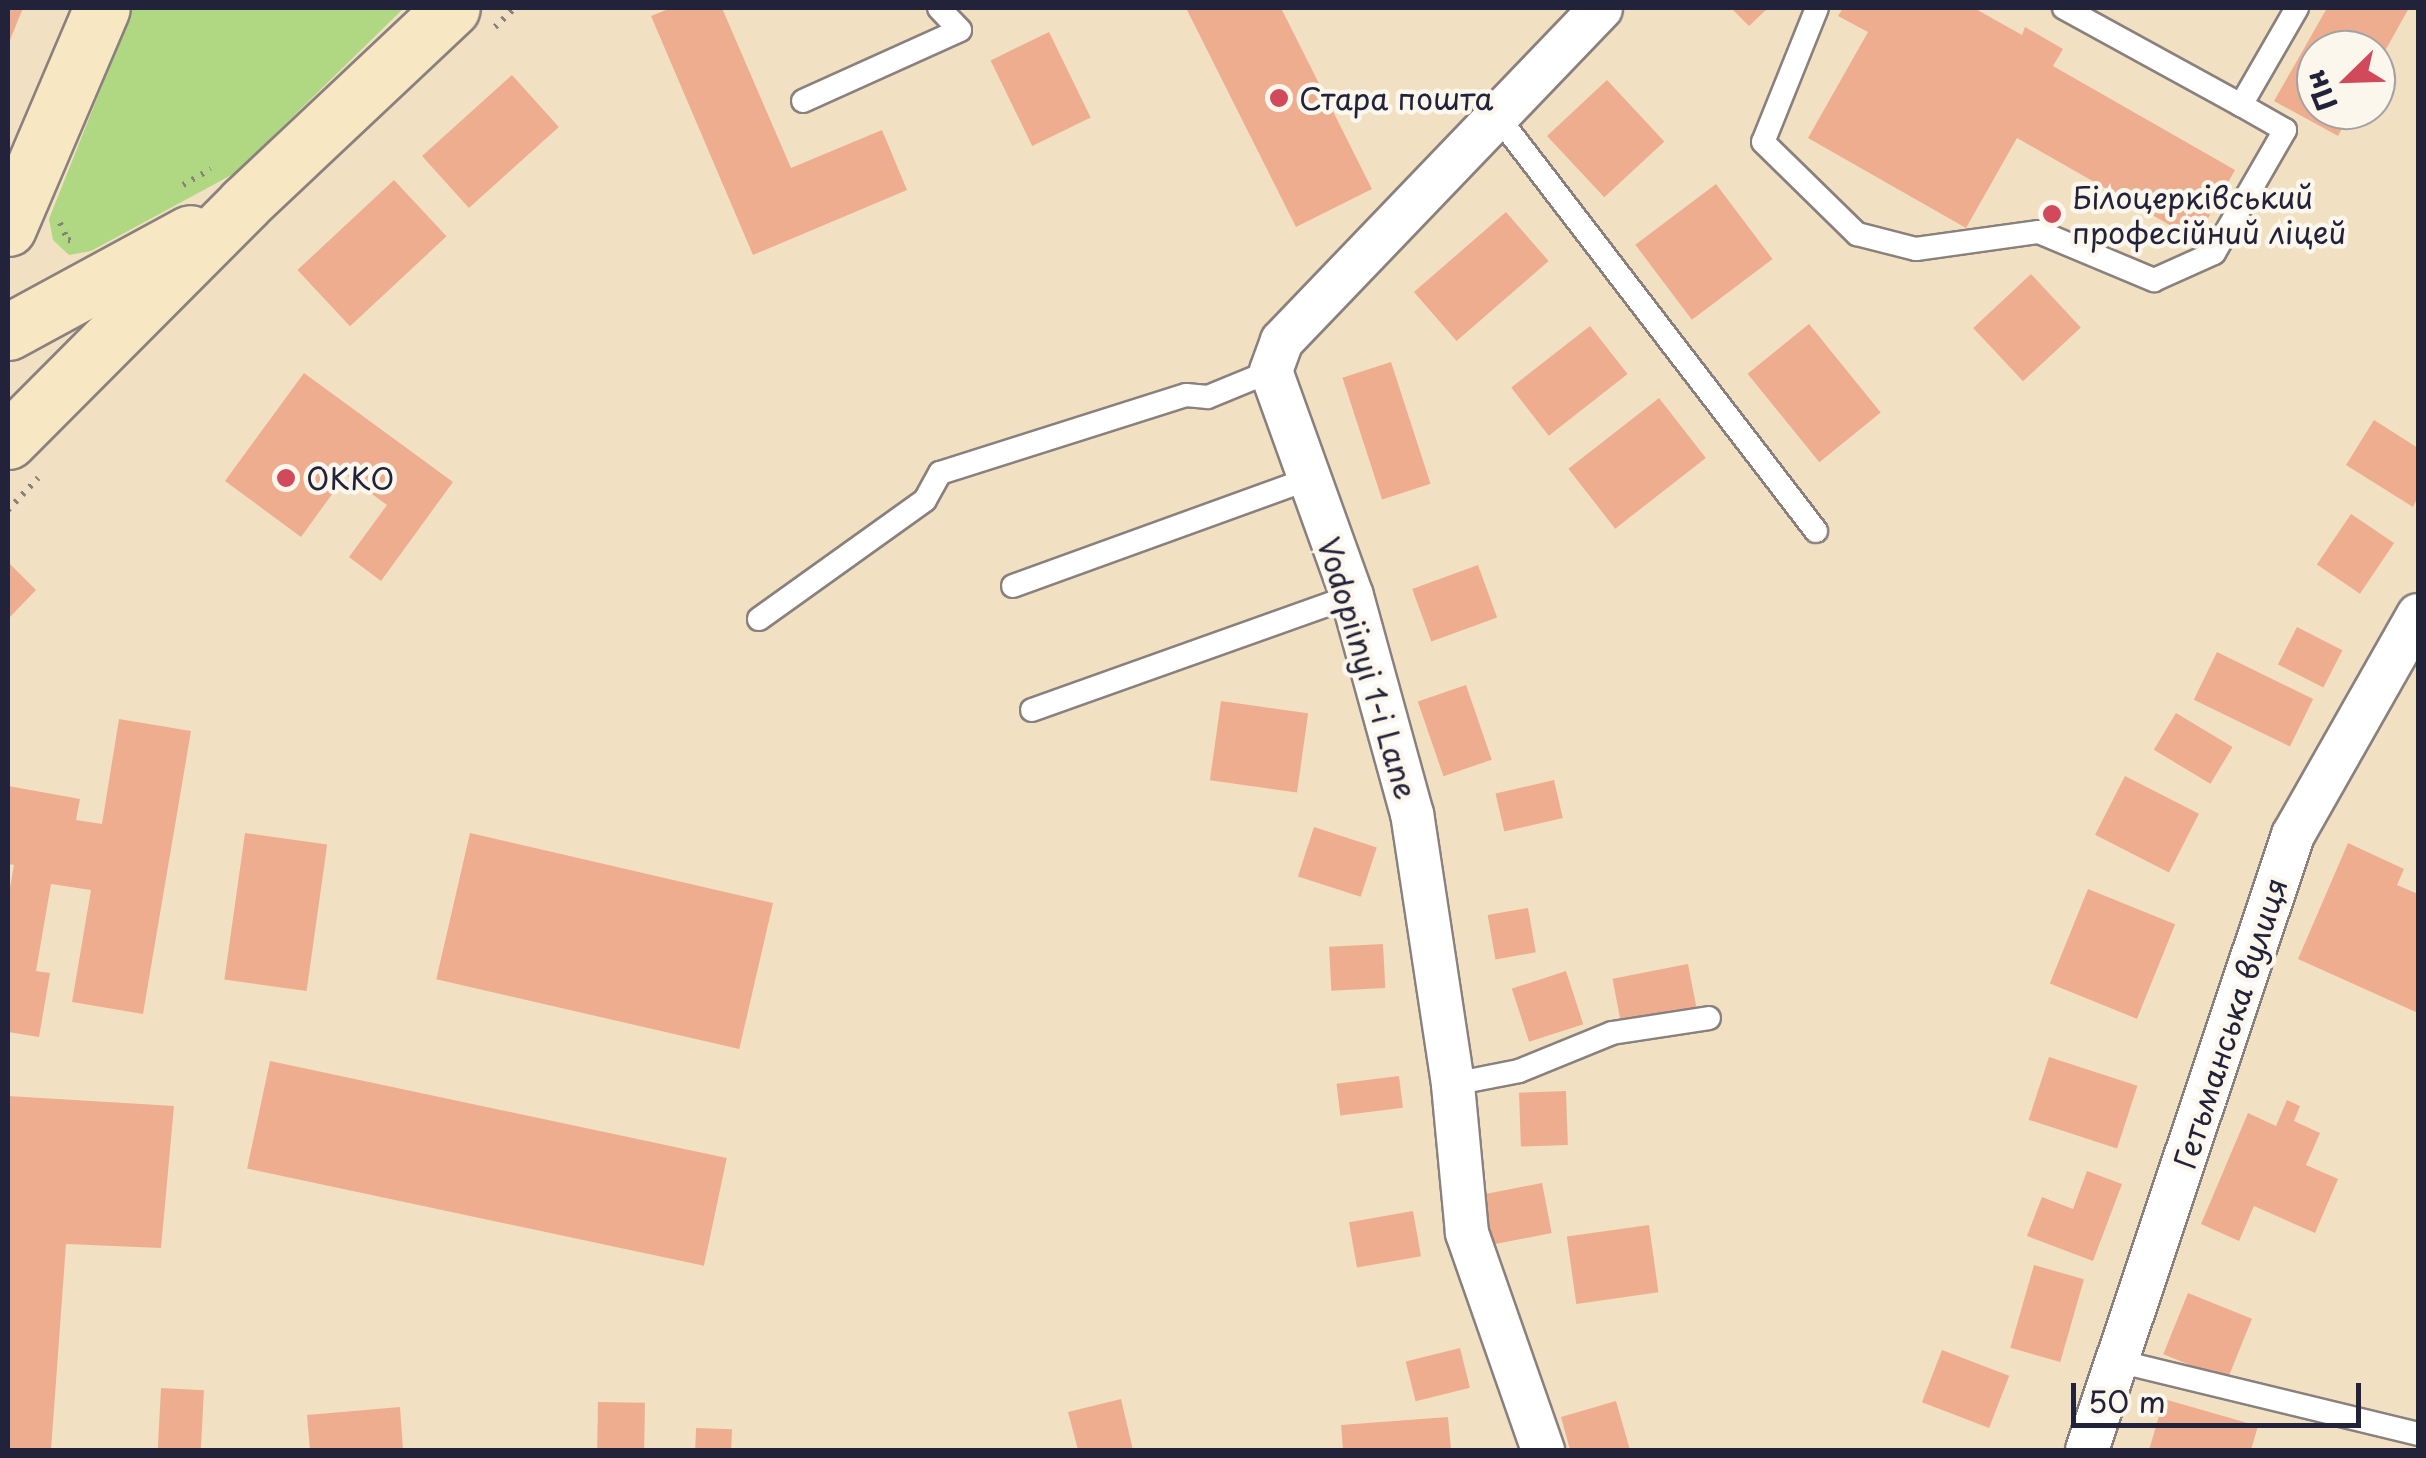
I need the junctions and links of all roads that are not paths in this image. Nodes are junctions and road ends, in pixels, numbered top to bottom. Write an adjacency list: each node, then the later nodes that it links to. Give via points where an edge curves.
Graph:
1 (102, 8): 12 (main road)
2 (452, 8): 11 (main road)
3 (940, 8): 8 (lane, via 960,30)
4 (1601, 8): 10 (street)
5 (1817, 8): 9 (lane, via 1764,142 1856,234 1916,250 2039,232 2154,280 2214,253 2285,130)
6 (2064, 8): 9 (lane)
7 (2297, 8): 9 (lane)
8 (803, 102)
9 (2242, 106)
10 (1498, 117): 14 (street, via 1282,342); 17 (lane)
11 (233, 183): 13 (main road); 15 (main road)
12 (8, 228)
13 (8, 332)
14 (1271, 370): 16 (street, Vodopiinyi 1-i Lane); 21 (lane, via 1208,397 1186,395 940,473 924,500)
15 (8, 441)
16 (1308, 479): 18 (lane); 19 (street, Vodopiinyi 1-i Lane)
17 (1816, 531)
18 (1014, 586)
19 (1352, 596): 22 (lane); 24 (street, Vodopiinyi 1-i Lane, via 1412,814)
20 (2418, 616): 25 (street, Гетьманська вулиця, via 2293,835)
21 (759, 619)
22 (1032, 710)
23 (1709, 1018): 24 (lane, via 1612,1033 1519,1071)
24 (1453, 1084): 27 (street, Vodopiinyi 1-i Lane, via 1467,1233)
25 (2118, 1361): 26 (lane); 28 (street, Гетьманська вулиця)
26 (2418, 1434)
27 (1542, 1450)
28 (2087, 1450)

